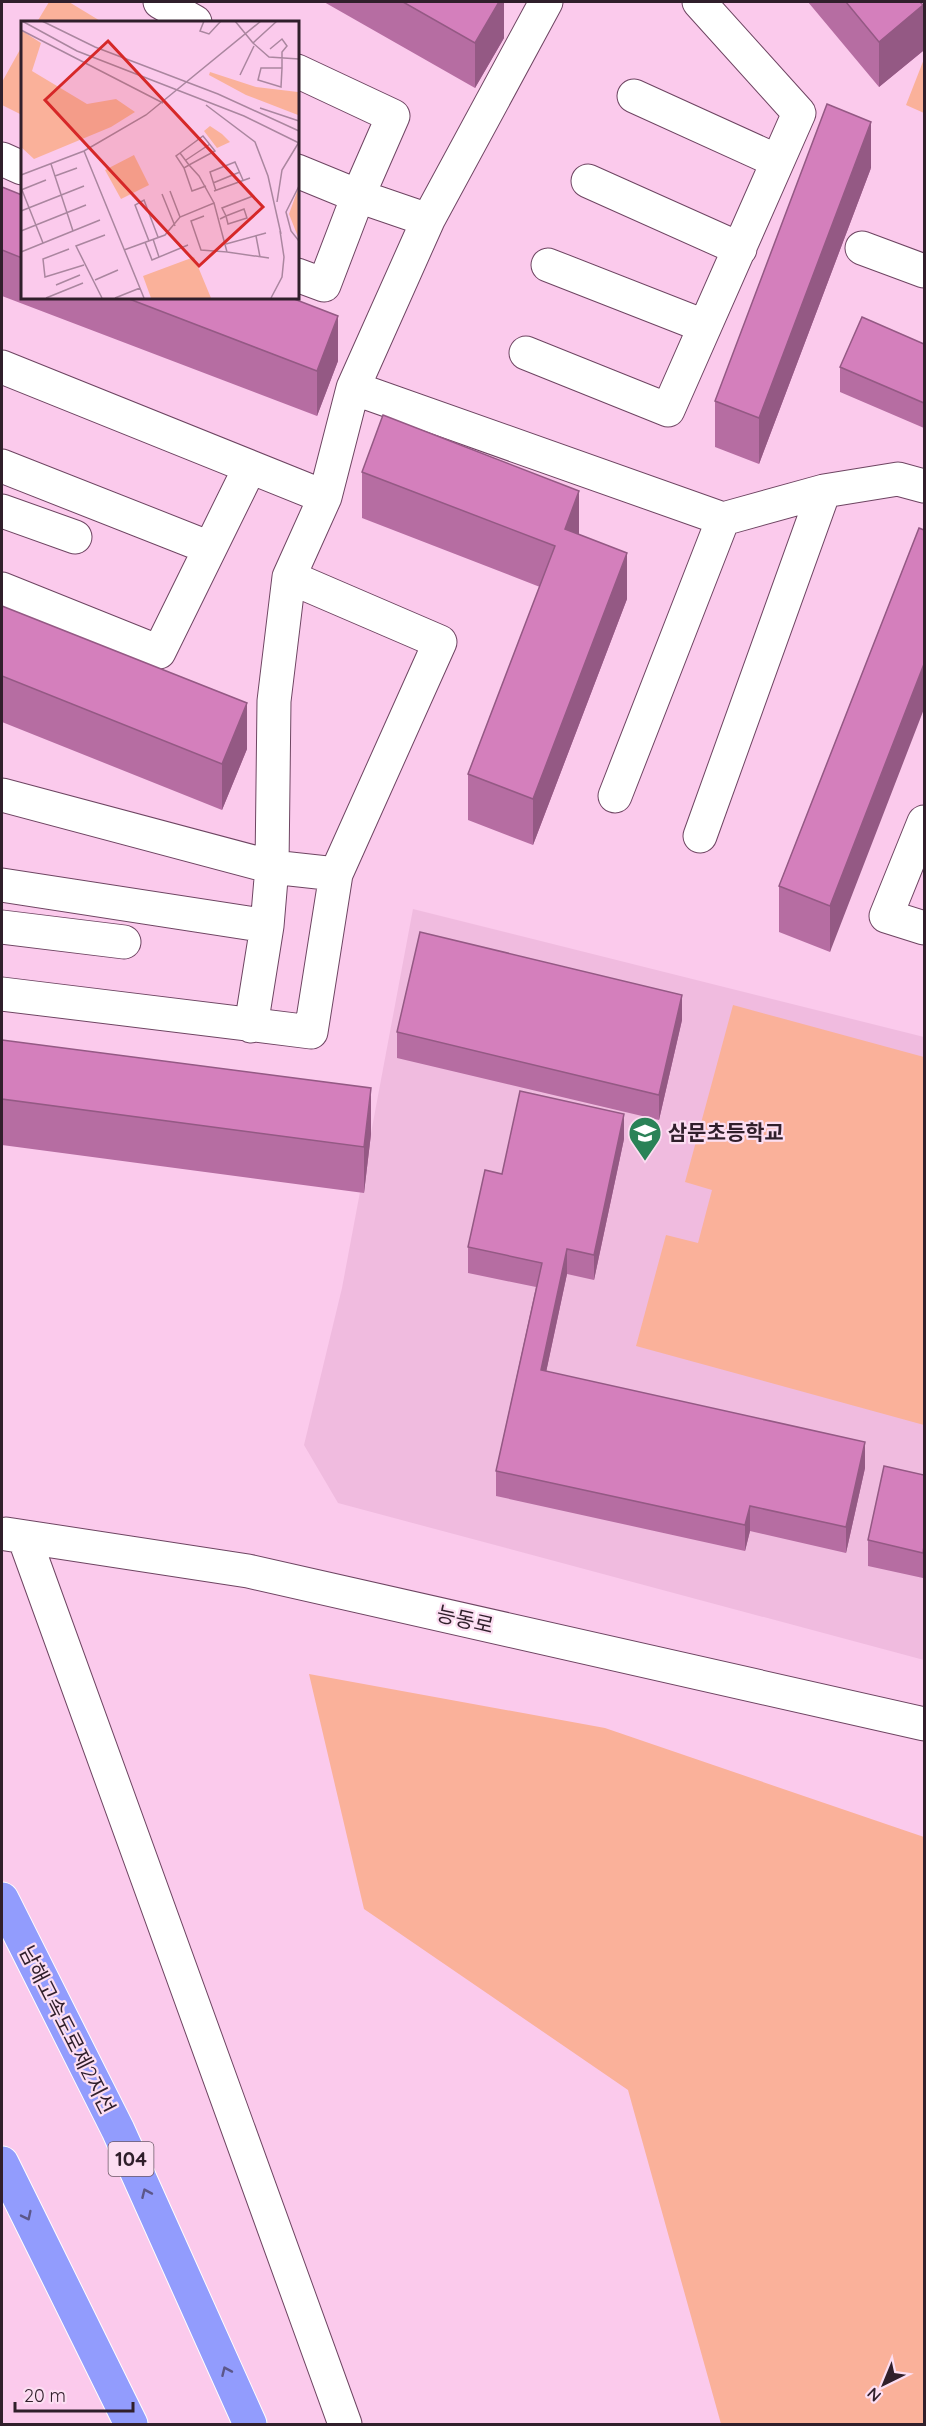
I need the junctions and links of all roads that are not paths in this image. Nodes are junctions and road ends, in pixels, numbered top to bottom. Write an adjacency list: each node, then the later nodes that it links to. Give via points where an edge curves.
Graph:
1 (160, 2): 4 (street)
2 (546, 2): 13 (street)
3 (699, 2): 8 (street, via 799,113)
4 (193, 21)
5 (298, 71): 12 (street, via 393,116)
6 (634, 96): 8 (street)
7 (2, 159): 9 (street)
8 (777, 161): 15 (street)
9 (21, 168)
10 (298, 171): 12 (street)
11 (588, 181): 15 (street)
12 (358, 196): 13 (street); 18 (street, via 324,285)
13 (428, 220): 22 (street)
14 (862, 248): 17 (street)
15 (740, 249): 19 (street)
16 (548, 265): 19 (street)
17 (924, 271)
18 (298, 275)
19 (704, 326): 20 (street, via 668,410)
20 (526, 353)
21 (2, 367): 24 (street)
22 (353, 388): 27 (street); 29 (street)
23 (2, 466): 31 (street)
24 (250, 467): 27 (street); 31 (street)
25 (924, 486): 26 (street, via 898,479)
26 (824, 491): 29 (street); 37 (street)
27 (325, 497): 32 (street)
28 (2, 511): 30 (street)
29 (723, 519): 35 (street)
30 (75, 537)
31 (210, 548): 33 (street, via 159,652)
32 (289, 577): 38 (street, via 274,702); 39 (street, via 440,642)
33 (2, 589)
34 (2, 795): 38 (street)
35 (615, 796)
36 (924, 822): 43 (street, via 886,916)
37 (700, 836)
38 (272, 867): 39 (street); 41 (street)
39 (336, 874): 46 (street, via 310,1032)
40 (2, 885): 41 (street)
41 (267, 926): 46 (street)
42 (2, 927): 44 (street)
43 (924, 928)
44 (124, 942)
45 (2, 994): 46 (street)
46 (251, 1026)
47 (13, 1535): 48 (street, 능동로, via 248,1571); 53 (street)
48 (924, 1724)
49 (2, 1899): 52 (highway, 남해고속도로제2지선 / 104, one-way to 49, via 118,2130)
50 (2, 2163): 51 (highway, one-way to 51)
51 (131, 2424)
52 (250, 2424)
53 (345, 2424)

